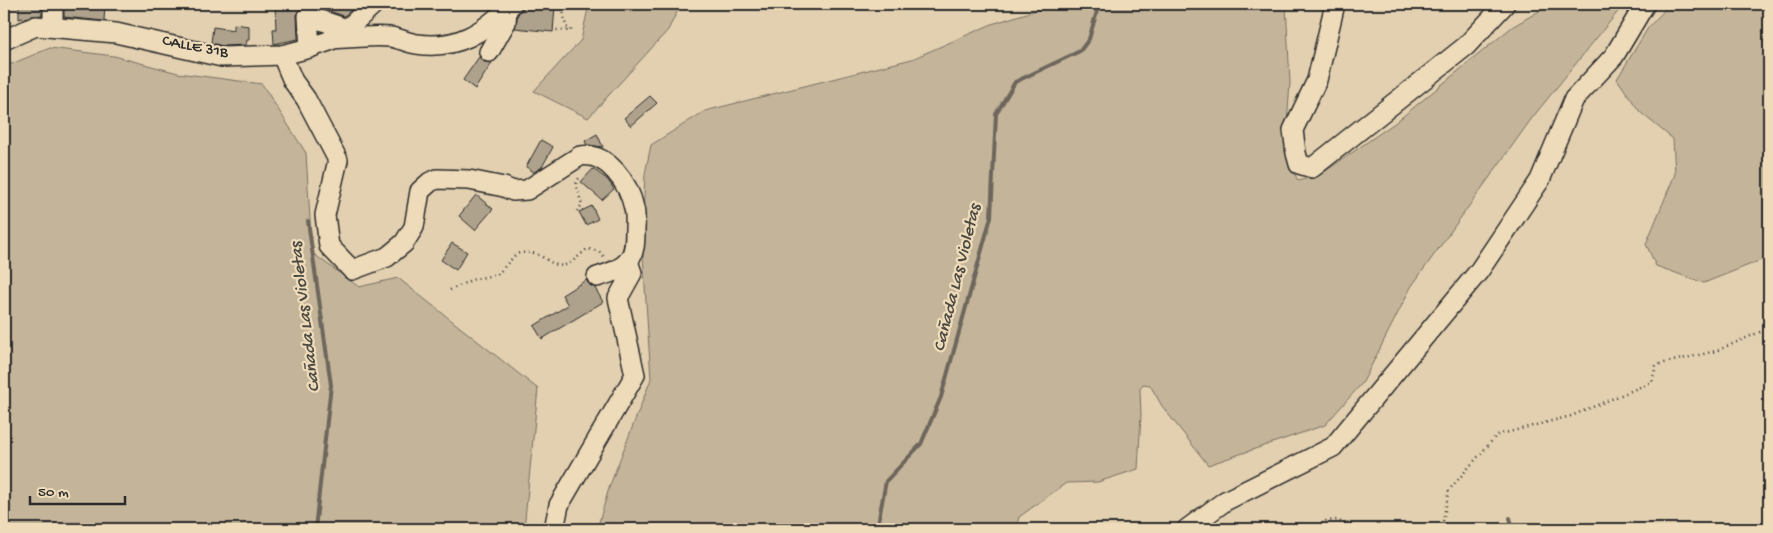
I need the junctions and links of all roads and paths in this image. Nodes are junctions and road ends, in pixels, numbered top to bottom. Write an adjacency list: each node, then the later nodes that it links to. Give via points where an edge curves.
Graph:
1 (53, 4): 8 (street)
2 (374, 4): 10 (street, CALLE 31B)
3 (547, 4): 9 (path, via 563,9 566,27 571,28 571,31)
4 (1335, 4): 5 (street, via 1316,80 1293,130 1299,164 1312,168 1466,46)
5 (1505, 4)
6 (1645, 4): 22 (street, via 1614,56 1574,100 1540,180 1479,271 1333,447 1225,501)
7 (510, 6): 10 (street, via 471,37 441,46 415,44 390,37); 13 (street, via 506,22)
8 (53, 27): 11 (street, CALLE 31B, via 36,26); 14 (street, CALLE 31B, via 116,33 222,57)
9 (556, 30)
10 (339, 34): 12 (street, CALLE 31B); 12 (street, via 308,16)
11 (4, 40)
12 (310, 48): 14 (street, CALLE 31B)
13 (489, 52)
14 (282, 55): 15 (street, via 293,81 338,160 325,214 328,246 352,270 387,257 404,243 414,227 420,191 430,182 438,179 469,180 504,186 513,191 528,190 580,156)
15 (591, 156): 16 (path, via 576,184 582,205); 17 (street, via 604,161 619,177 635,209 635,245)
16 (578, 211)
17 (628, 261): 18 (street, via 615,270); 21 (street, via 632,273 618,298 635,375 559,504)
18 (602, 272): 19 (path, via 605,258 599,251 587,249 567,264 560,265 527,252 516,254 498,274 471,280)
19 (450, 290)
20 (1769, 328): 25 (path, via 1716,351 1656,365 1652,382 1571,416 1498,435 1449,490 1442,526)
21 (554, 529)
22 (1187, 529)
23 (1319, 529): 24 (path, via 1326,521 1338,520)
24 (1352, 529)
25 (1438, 529)

